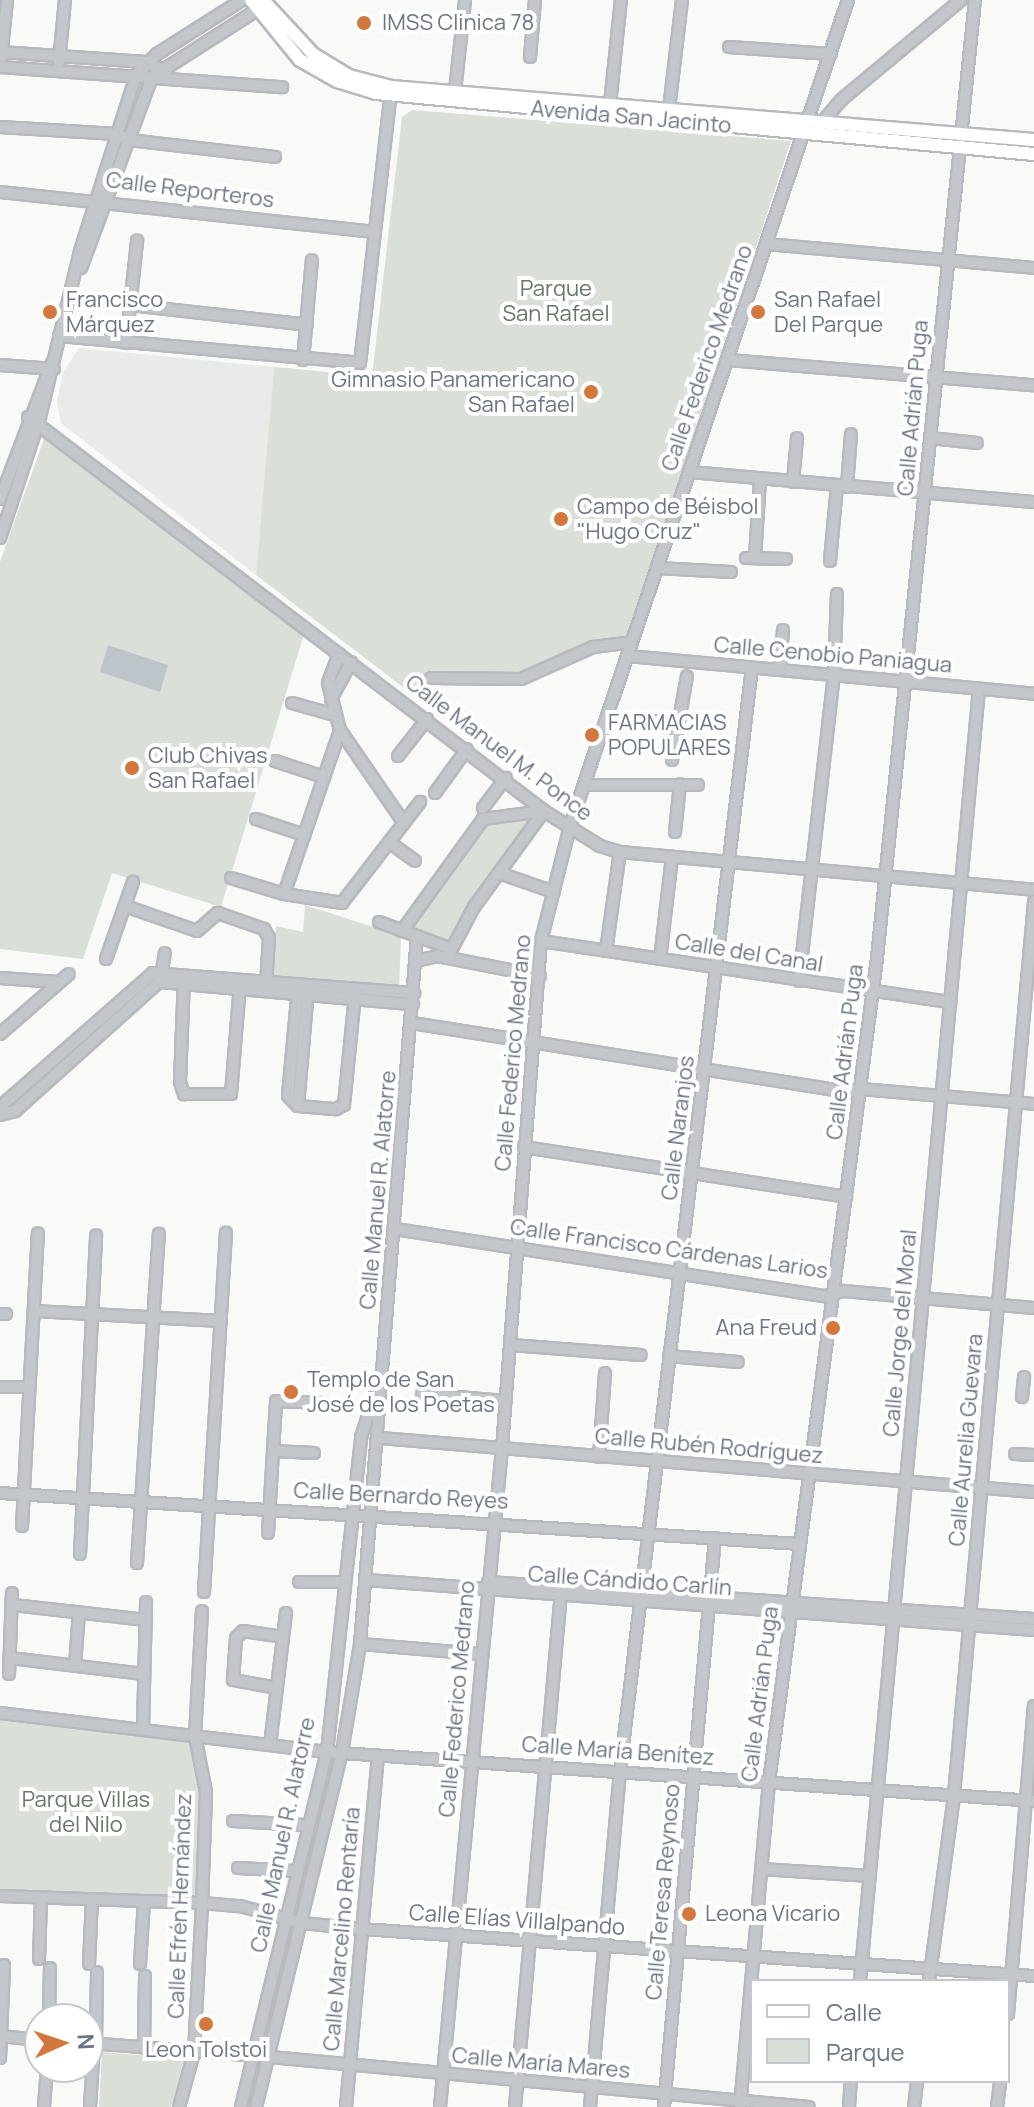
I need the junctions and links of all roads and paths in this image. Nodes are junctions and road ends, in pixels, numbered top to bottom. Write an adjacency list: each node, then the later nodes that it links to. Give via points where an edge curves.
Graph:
1 (7, 0): 13 (street)
2 (65, 0): 15 (street)
3 (242, 0): 17 (street)
4 (465, 0): 24 (street)
5 (535, 0): 16 (street)
6 (621, 0): 26 (street)
7 (682, 0): 27 (street)
8 (848, 0): 14 (street, Calle Federico Medrano)
9 (961, 0): 29 (street)
10 (975, 0): 32 (street, Calle Adrián Puga)
11 (261, 3): 20 (street, Avenida San Jacinto); 25 (main road, Avenida San Jacinto, via 313,54 349,76)
12 (729, 47): 14 (street)
13 (1, 52): 15 (street); 18 (street)
14 (831, 54): 29 (street, Calle Federico Medrano)
15 (59, 55): 17 (street); 19 (street)
16 (530, 57)
17 (146, 62): 20 (street); 21 (street)
18 (0, 67): 19 (street)
19 (58, 70): 21 (street)
20 (166, 72): 22 (street, Avenida San Jacinto); 23 (street)
21 (136, 75): 22 (street); 30 (street)
22 (152, 77): 31 (street)
23 (282, 87)
24 (455, 91): 25 (main road, Avenida San Jacinto); 26 (main road, Avenida San Jacinto)
25 (391, 92): 29 (main road, Avenida San Jacinto); 39 (street)
26 (610, 104): 27 (main road, Avenida San Jacinto)
27 (669, 109): 29 (main road, Avenida San Jacinto)
28 (0, 127): 30 (street)
29 (812, 127): 32 (main road, Avenida San Jacinto); 41 (street, Calle Federico Medrano)
30 (117, 134): 31 (street); 37 (street)
31 (129, 140): 35 (street); 38 (street)
32 (957, 140): 33 (main road, Avenida San Jacinto); 34 (main road, Avenida San Jacinto); 43 (street, Calle Adrián Puga)
33 (1034, 140)
34 (1034, 154)
35 (275, 157)
36 (0, 192): 37 (street, Calle Reporteros)
37 (96, 198): 38 (street, Calle Reporteros); 45 (street)
38 (109, 201): 39 (street, Calle Reporteros); 45 (street)
39 (375, 232): 50 (street, via 360,363)
40 (137, 241): 46 (street)
41 (766, 244): 43 (street); 51 (street, Calle Federico Medrano)
42 (312, 260): 47 (street)
43 (947, 261): 44 (street); 54 (street, Calle Adrián Puga)
44 (1034, 268)
45 (79, 269): 48 (street)
46 (130, 305): 47 (street); 49 (street)
47 (307, 325): 50 (street)
48 (59, 336): 49 (street); 53 (street)
49 (126, 343): 50 (street)
50 (303, 360)
51 (727, 360): 54 (street); 61 (street, Calle Federico Medrano)
52 (0, 365): 53 (street)
53 (52, 365): 56 (street)
54 (936, 377): 55 (street); 59 (street, Calle Adrián Puga)
55 (1034, 385)
56 (34, 419): 66 (street); 68 (street); 76 (street, Calle Manuel M. Ponce)
57 (851, 434): 64 (street)
58 (797, 438): 63 (street)
59 (931, 438): 60 (street); 65 (street, Calle Adrián Puga)
60 (977, 443)
61 (689, 472): 62 (street); 71 (street, Calle Federico Medrano)
62 (760, 479): 63 (street); 69 (street, via 751,558)
63 (793, 482): 64 (street)
64 (842, 486): 65 (street); 70 (street)
65 (925, 495): 67 (street); 84 (street, Calle Adrián Puga)
66 (0, 499)
67 (1034, 502)
68 (0, 538)
69 (786, 559)
70 (830, 561)
71 (657, 568): 72 (street); 75 (street, Calle Federico Medrano)
72 (731, 572)
73 (837, 594): 82 (street)
74 (783, 630): 80 (street)
75 (632, 642): 77 (street, Calle Federico Medrano); 83 (street, via 593,647 521,679)
76 (339, 654): 78 (street, Calle Manuel M. Ponce); 87 (street, via 329,675)
77 (628, 656): 79 (street, Calle Cenobio Paniagua); 90 (street, Calle Federico Medrano)
78 (351, 662): 87 (street); 91 (street, Calle Manuel M. Ponce)
79 (752, 668): 80 (street, Calle Cenobio Paniagua); 116 (street, Calle Naranjos)
80 (780, 670): 82 (street, Calle Cenobio Paniagua)
81 (687, 676): 92 (street)
82 (834, 676): 84 (street, Calle Cenobio Paniagua); 117 (street)
83 (431, 678)
84 (906, 682): 85 (street, Calle Cenobio Paniagua); 119 (street, Calle Adrián Puga)
85 (979, 689): 86 (street, Calle Cenobio Paniagua); 122 (street, Calle Jorge del Moral)
86 (1034, 694)
87 (331, 699): 89 (street)
88 (292, 703): 89 (street)
89 (335, 715): 93 (street)
90 (607, 716): 92 (street); 101 (street, Calle Federico Medrano)
91 (427, 719): 94 (street, Calle Manuel M. Ponce); 95 (street)
92 (678, 724): 96 (street)
93 (340, 730): 98 (street); 108 (street)
94 (467, 749): 99 (street, Calle Manuel M. Ponce); 103 (street)
95 (398, 756)
96 (672, 760)
97 (275, 761): 98 (street)
98 (324, 777): 111 (street)
99 (506, 778): 105 (street); 106 (street, Calle Manuel M. Ponce)
100 (680, 784): 101 (street); 102 (street); 110 (street)
101 (584, 785): 109 (street, Calle Federico Medrano)
102 (698, 785)
103 (435, 793)
104 (420, 802): 108 (street)
105 (483, 808)
106 (544, 811): 109 (street, Calle Manuel M. Ponce); 118 (street); 129 (street, via 483,819)
107 (256, 819): 111 (street)
108 (404, 823): 112 (street)
109 (570, 826): 113 (street, Calle Manuel M. Ponce); 124 (street, Calle Federico Medrano)
110 (675, 832)
111 (304, 835): 125 (street)
112 (389, 842): 115 (street); 125 (street, via 345,902)
113 (620, 852): 114 (street, Calle Manuel M. Ponce); 132 (street)
114 (672, 857): 116 (street, Calle Manuel M. Ponce); 136 (street)
115 (415, 861)
116 (730, 862): 117 (street, Calle Manuel M. Ponce); 138 (street, Calle Naranjos)
117 (812, 870): 119 (street, Calle Manuel M. Ponce); 144 (street)
118 (499, 873): 124 (street); 134 (street)
119 (886, 877): 122 (street, Calle Manuel M. Ponce); 149 (street, Calle Adrián Puga)
120 (231, 878): 125 (street)
121 (133, 882): 127 (street)
122 (961, 885): 123 (street, Calle Manuel M. Ponce); 152 (street, Calle Jorge del Moral)
123 (1034, 890)
124 (554, 892): 131 (street, Calle Federico Medrano)
125 (284, 894)
126 (1034, 902): 160 (street, Calle Aurelia Guevara)
127 (125, 906): 135 (street); 147 (street, via 197,931 215,913 264,929 269,938)
128 (379, 922): 129 (street)
129 (402, 931): 130 (street)
130 (417, 936): 134 (street); 137 (street, Calle Manuel R. Alatorre)
131 (541, 941): 132 (street, Calle del Canal); 141 (street, Calle Federico Medrano)
132 (606, 951): 136 (street, Calle del Canal)
133 (165, 953): 139 (street)
134 (448, 953): 137 (street); 141 (street)
135 (106, 959)
136 (660, 959): 138 (street, Calle del Canal)
137 (416, 961): 151 (street, Calle Manuel R. Alatorre)
138 (717, 968): 144 (street, Calle del Canal); 156 (street, Calle Naranjos)
139 (162, 971): 143 (street); 158 (street, via 141,982)
140 (69, 974): 145 (street)
141 (540, 976): 155 (street, Calle Federico Medrano)
142 (0, 978): 145 (street)
143 (184, 978): 146 (street); 146 (street, via 184,1094 231,1094); 158 (street, via 150,987)
144 (799, 981): 149 (street, Calle del Canal)
145 (58, 982): 154 (street)
146 (240, 984): 147 (street)
147 (266, 986): 148 (street)
148 (303, 990): 150 (street); 150 (street, via 288,1096 298,1106 344,1105)
149 (873, 992): 152 (street, Calle del Canal); 157 (street, Calle Adrián Puga)
150 (355, 994): 151 (street)
151 (414, 999): 153 (street, Calle Manuel R. Alatorre)
152 (950, 1002): 159 (street, Calle Jorge del Moral)
153 (412, 1023): 155 (street); 167 (street, Calle Manuel R. Alatorre)
154 (0, 1034)
155 (533, 1044): 156 (street); 164 (street, Calle Federico Medrano)
156 (705, 1070): 157 (street, via 850,1092); 165 (street, Calle Naranjos)
157 (860, 1089): 159 (street); 166 (street, Calle Adrián Puga)
158 (23, 1097): 162 (street); 163 (street, via 11,1114)
159 (941, 1097): 160 (street); 175 (street, Calle Jorge del Moral)
160 (1015, 1103): 161 (street); 176 (street, Calle Aurelia Guevara)
161 (1034, 1104)
162 (0, 1107)
163 (0, 1115)
164 (524, 1147): 165 (street); 172 (street, Calle Federico Medrano)
165 (692, 1173): 166 (street); 173 (street, Calle Naranjos)
166 (846, 1197): 174 (street, Calle Adrián Puga)
167 (395, 1229): 172 (street, Calle Francisco Cárdenas Larios); 187 (street, Calle Manuel R. Alatorre)
168 (38, 1233): 178 (street)
169 (226, 1233): 181 (street)
170 (159, 1234): 180 (street)
171 (96, 1235): 179 (street)
172 (516, 1248): 173 (street, Calle Francisco Cárdenas Larios); 182 (street, Calle Federico Medrano)
173 (679, 1273): 174 (street, Calle Francisco Cárdenas Larios); 184 (street, Calle Naranjos)
174 (834, 1293): 175 (street, Calle Francisco Cárdenas Larios); 201 (street, Calle Adrián Puga)
175 (923, 1297): 176 (street, Calle Francisco Cárdenas Larios); 202 (street, Calle Jorge del Moral)
176 (997, 1305): 177 (street, Calle Francisco Cárdenas Larios); 203 (street, Calle Aurelia Guevara)
177 (1034, 1308)
178 (34, 1311): 179 (street); 189 (street)
179 (91, 1314): 180 (street); 207 (street)
180 (152, 1318): 181 (street); 208 (street)
181 (221, 1321): 209 (street)
182 (511, 1345): 183 (street); 191 (street, Calle Federico Medrano)
183 (641, 1355)
184 (669, 1356): 185 (street); 200 (street, Calle Naranjos)
185 (738, 1362)
186 (605, 1373): 199 (street)
187 (380, 1380): 193 (street, Calle Manuel R. Alatorre); 211 (street, Calle Manuel R. Alatorre, via 361,1437)
188 (0, 1387): 189 (street)
189 (29, 1387): 206 (street)
190 (422, 1394): 191 (street)
191 (506, 1401): 194 (street, Calle Federico Medrano)
192 (324, 1403): 195 (street, via 277,1400)
193 (380, 1438): 194 (street, Calle Rubén Rodríguez); 212 (street, Calle Manuel R. Alatorre)
194 (502, 1448): 199 (street, Calle Rubén Rodríguez); 213 (street, Calle Federico Medrano)
195 (274, 1451): 196 (street); 210 (street)
196 (314, 1453)
197 (1015, 1454): 198 (street)
198 (1034, 1455)
199 (599, 1457): 200 (street, Calle Rubén Rodríguez)
200 (656, 1462): 201 (street, Calle Rubén Rodríguez); 216 (street, Calle Naranjos)
201 (809, 1475): 202 (street, Calle Rubén Rodríguez); 218 (street, Calle Adrián Puga)
202 (906, 1482): 203 (street, Calle Rubén Rodríguez); 234 (street, Calle Jorge del Moral)
203 (982, 1487): 204 (street, Calle Rubén Rodríguez); 237 (street, Calle Aurelia Guevara)
204 (1034, 1492)
205 (0, 1493): 206 (street, Calle Bernardo Reyes)
206 (23, 1495): 207 (street, Calle Bernardo Reyes); 214 (street)
207 (82, 1498): 208 (street, Calle Bernardo Reyes); 219 (street)
208 (143, 1501): 209 (street, Calle Bernardo Reyes); 220 (street)
209 (209, 1505): 210 (street, Calle Bernardo Reyes); 225 (street)
210 (269, 1509): 211 (street, Calle Bernardo Reyes); 215 (street)
211 (353, 1513): 212 (street, Calle Bernardo Reyes); 223 (street, Calle Manuel R. Alatorre)
212 (374, 1515): 213 (street, Calle Bernardo Reyes); 221 (street, Calle Manuel R. Alatorre)
213 (494, 1521): 216 (street, Calle Bernardo Reyes); 224 (street, Calle Federico Medrano)
214 (22, 1526)
215 (268, 1533)
216 (649, 1533): 217 (street, Calle Bernardo Reyes); 227 (street, Calle Naranjos)
217 (715, 1538): 218 (street, Calle Bernardo Reyes); 228 (street, Calle Teresa Reynoso)
218 (799, 1544): 230 (street, Calle Adrián Puga)
219 (80, 1554)
220 (137, 1563)
221 (367, 1580): 224 (street, Calle Cándido Carlín); 240 (street, Calle Manuel R. Alatorre)
222 (299, 1582): 223 (street)
223 (345, 1582): 252 (street, Calle Manuel R. Alatorre)
224 (488, 1586): 226 (street, Calle Cándido Carlín); 241 (street, Calle Federico Medrano)
225 (204, 1592)
226 (561, 1592): 227 (street, Calle Cándido Carlín); 256 (street)
227 (641, 1596): 228 (street, Calle Cándido Carlín); 257 (street, Calle Naranjos)
228 (710, 1601): 230 (street, Calle Cándido Carlín); 258 (street, Calle Teresa Reynoso)
229 (146, 1602): 236 (street)
230 (791, 1607): 234 (street, Calle Cándido Carlín); 259 (street, Calle Adrián Puga)
231 (202, 1611): 250 (street, Calle Efrén Hernández)
232 (79, 1612): 236 (street); 242 (street, via 12,1599); 243 (street)
233 (286, 1613): 239 (street)
234 (895, 1614): 237 (street, Calle Cándido Carlín); 260 (street, Calle Jorge del Moral)
235 (1034, 1619): 237 (street, Calle Cándido Carlín)
236 (146, 1620): 245 (street)
237 (970, 1620): 238 (street, Calle Cándido Carlín); 261 (street, Calle Aurelia Guevara)
238 (1034, 1630)
239 (283, 1637): 246 (street); 246 (street, via 239,1634 233,1680)
240 (360, 1644): 241 (street); 253 (street, Calle Manuel R. Alatorre)
241 (480, 1654): 255 (street, Calle Federico Medrano)
242 (10, 1658): 243 (street); 244 (street)
243 (75, 1666): 245 (street)
244 (9, 1674)
245 (144, 1674): 249 (street)
246 (277, 1688): 251 (street)
247 (1034, 1706): 262 (street)
248 (0, 1713): 249 (street, Calle María Benítez)
249 (143, 1728): 250 (street, Calle María Benítez)
250 (195, 1736): 251 (street, Calle María Benítez); 273 (street, Calle Efrén Hernández, via 206,1792)
251 (270, 1745): 252 (street, Calle María Benítez)
252 (327, 1752): 253 (street, Calle María Benítez); 264 (street, Calle Manuel R. Alatorre)
253 (342, 1752): 254 (street, Calle María Benítez); 275 (street, Calle Manuel R. Alatorre)
254 (378, 1755): 255 (street, Calle María Benítez); 276 (street, Calle Marcelino Rentaría)
255 (471, 1761): 256 (street, Calle María Benítez); 277 (street, Calle Federico Medrano)
256 (546, 1766): 257 (street, Calle María Benítez); 278 (street)
257 (620, 1771): 258 (street, Calle María Benítez); 279 (street, Calle Naranjos)
258 (694, 1777): 259 (street, Calle María Benítez); 280 (street, Calle Teresa Reynoso)
259 (769, 1782): 260 (street, Calle María Benítez); 266 (street, Calle Adrián Puga)
260 (879, 1790): 261 (street, Calle María Benítez); 268 (street, Calle Jorge del Moral)
261 (954, 1795): 262 (street, Calle María Benítez); 287 (street, Calle Aurelia Guevara)
262 (1030, 1800): 288 (street)
263 (233, 1821): 264 (street)
264 (305, 1825): 267 (street, Calle Manuel R. Alatorre)
265 (238, 1868): 267 (street)
266 (762, 1869): 268 (street); 281 (street, Calle Adrián Puga)
267 (295, 1871): 274 (street, Calle Manuel R. Alatorre)
268 (870, 1876): 284 (street, Calle Jorge del Moral)
269 (0, 1896): 270 (street, Calle Elías Villalpando)
270 (41, 1898): 271 (street, Calle Elías Villalpando); 282 (street)
271 (92, 1899): 272 (street, Calle Elías Villalpando); 296 (street)
272 (144, 1901): 273 (street, Calle Elías Villalpando); 283 (street)
273 (202, 1903): 274 (street, Calle Elías Villalpando); 302 (street, Calle Efrén Hernández)
274 (286, 1916): 275 (street, Calle Elías Villalpando); 303 (street, Calle Manuel R. Alatorre)
275 (302, 1923): 276 (street, Calle Elías Villalpando); 304 (street, Calle Manuel R. Alatorre)
276 (362, 1929): 277 (street, Calle Elías Villalpando); 306 (street, Calle Marcelino Rentaría)
277 (455, 1936): 278 (street, Calle Elías Villalpando); 307 (street, Calle Federico Medrano)
278 (530, 1941): 279 (street, Calle Elías Villalpando); 308 (street)
279 (606, 1947): 280 (street, Calle Elías Villalpando); 314 (street, Calle Naranjos)
280 (678, 1951): 281 (street, Calle Elías Villalpando); 315 (street, Calle Teresa Reynoso)
281 (754, 1957): 284 (street, Calle Elías Villalpando); 291 (street, Calle Adrián Puga)
282 (39, 1959)
283 (140, 1964)
284 (861, 1964): 287 (street, Calle Elías Villalpando); 292 (street, Calle Jorge del Moral)
285 (4, 1965): 298 (street)
286 (50, 1968): 295 (street)
287 (931, 1968): 288 (street, Calle Elías Villalpando); 293 (street, Calle Aurelia Guevara)
288 (1013, 1975): 290 (street, Calle Elías Villalpando); 294 (street)
289 (145, 1976): 301 (street)
290 (1034, 1976)
291 (753, 1979)
292 (860, 1979)
293 (929, 1979)
294 (1010, 1998)
295 (49, 2003)
296 (93, 2003)
297 (750, 2028): 316 (street, Calle Adrián Puga)
298 (1, 2036): 299 (street); 305 (street)
299 (24, 2038)
300 (104, 2045): 301 (street)
301 (144, 2048): 302 (street)
302 (194, 2052): 303 (street); 319 (street, Calle Efrén Hernández)
303 (256, 2056): 320 (street, Calle Manuel R. Alatorre)
304 (270, 2057): 306 (street, Calle María Mares); 321 (street, Calle Manuel R. Alatorre)
305 (0, 2058)
306 (350, 2065): 307 (street, Calle María Mares); 322 (street, Calle Marcelino Rentaría)
307 (443, 2074): 308 (street, Calle María Mares); 323 (street, Calle Federico Medrano)
308 (518, 2081): 314 (street, Calle María Mares); 324 (street)
309 (46, 2083): 317 (street)
310 (91, 2083): 318 (street)
311 (851, 2083): 328 (street)
312 (917, 2083): 329 (street)
313 (1000, 2083): 330 (street)
314 (591, 2088): 315 (street, Calle María Mares); 325 (street, Calle Naranjos)
315 (665, 2094): 316 (street, Calle María Mares); 326 (street, Calle Teresa Reynoso)
316 (740, 2104): 327 (street, Calle María Mares)
317 (44, 2107)
318 (90, 2107)
319 (179, 2107)
320 (241, 2107)
321 (256, 2107)
322 (346, 2107)
323 (440, 2107)
324 (515, 2107)
325 (590, 2107)
326 (664, 2107)
327 (809, 2107)
328 (849, 2107)
329 (914, 2107)
330 (997, 2107)

